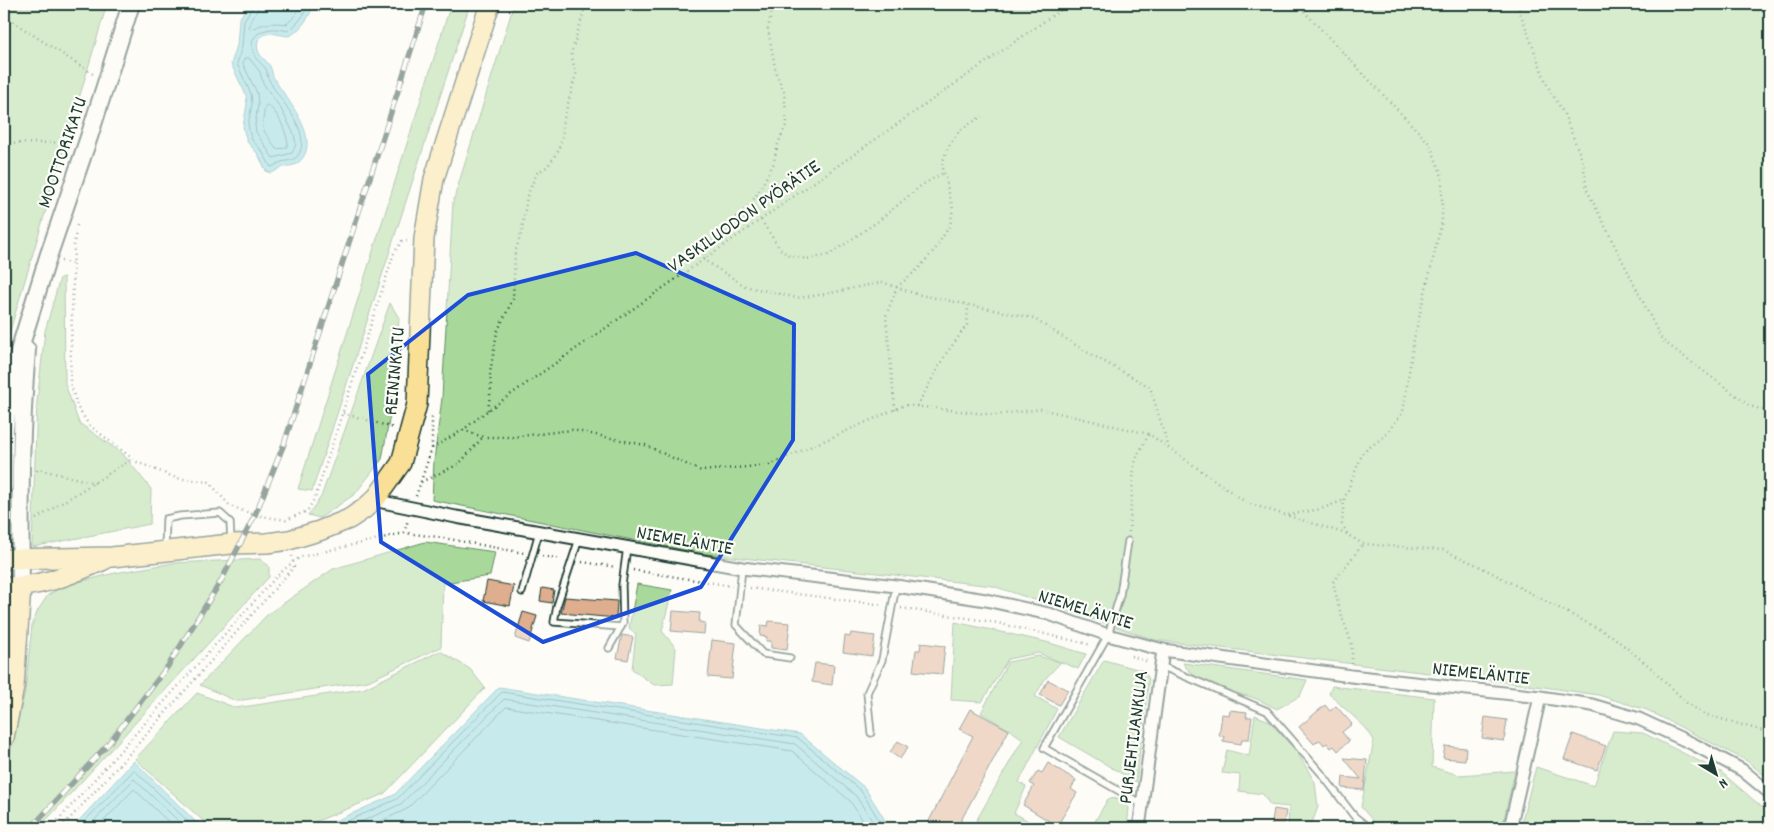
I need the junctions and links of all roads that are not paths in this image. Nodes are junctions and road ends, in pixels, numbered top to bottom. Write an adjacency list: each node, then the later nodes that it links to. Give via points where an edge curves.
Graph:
1 (131, 4): 3 (main road, MOOTTORIKATU)
2 (490, 4): 5 (main road, REININKATU, via 434,179 424,238 417,404 401,462)
3 (30, 313): 4 (main road, MOOTTORIKATU, via 12,374 5,429); 13 (main road, MOOTTORIKATU, via 24,383 20,523)
4 (4, 488)
5 (373, 500): 6 (street, NIEMELÄNTIE); 9 (main road, REININKATU, via 349,519 320,532 267,543)
6 (539, 532): 7 (street, NIEMELÄNTIE); 17 (lane)
7 (580, 539): 10 (street, NIEMELÄNTIE); 18 (lane, via 554,622)
8 (1128, 541): 19 (lane, via 1120,595)
9 (231, 544): 11 (main road, REININKATU); 11 (lane, via 230,522 220,513 180,516 166,519)
10 (627, 548): 14 (street, NIEMELÄNTIE); 18 (lane)
11 (165, 550): 12 (main road, REININKATU)
12 (112, 557): 13 (main road, REININKATU); 16 (main road, REININKATU, via 41,584)
13 (12, 558): 16 (main road, MOOTTORIKATU)
14 (742, 568): 15 (street, NIEMELÄNTIE); 22 (lane, via 736,625 763,654)
15 (896, 586): 19 (street, NIEMELÄNTIE, via 1049,614); 25 (lane, via 882,660 867,692)
16 (12, 587): 26 (main road, via 14,687)
17 (522, 592)
18 (621, 627): 20 (lane)
19 (1108, 635): 21 (street, NIEMELÄNTIE); 28 (lane, via 1044,748)
20 (609, 648)
21 (1163, 650): 23 (street, PURJEHTIJANKUJA); 24 (street, NIEMELÄNTIE)
22 (790, 658)
23 (1160, 665): 28 (street, PURJEHTIJANKUJA); 30 (lane, via 1267,711 1354,816)
24 (1540, 697): 27 (street, NIEMELÄNTIE, via 1639,719 1742,770); 31 (street)
25 (872, 733)
26 (4, 738)
27 (1770, 793)
28 (1142, 804): 29 (street, PURJEHTIJANKUJA)
29 (1139, 828)
30 (1368, 828)
31 (1510, 828)

